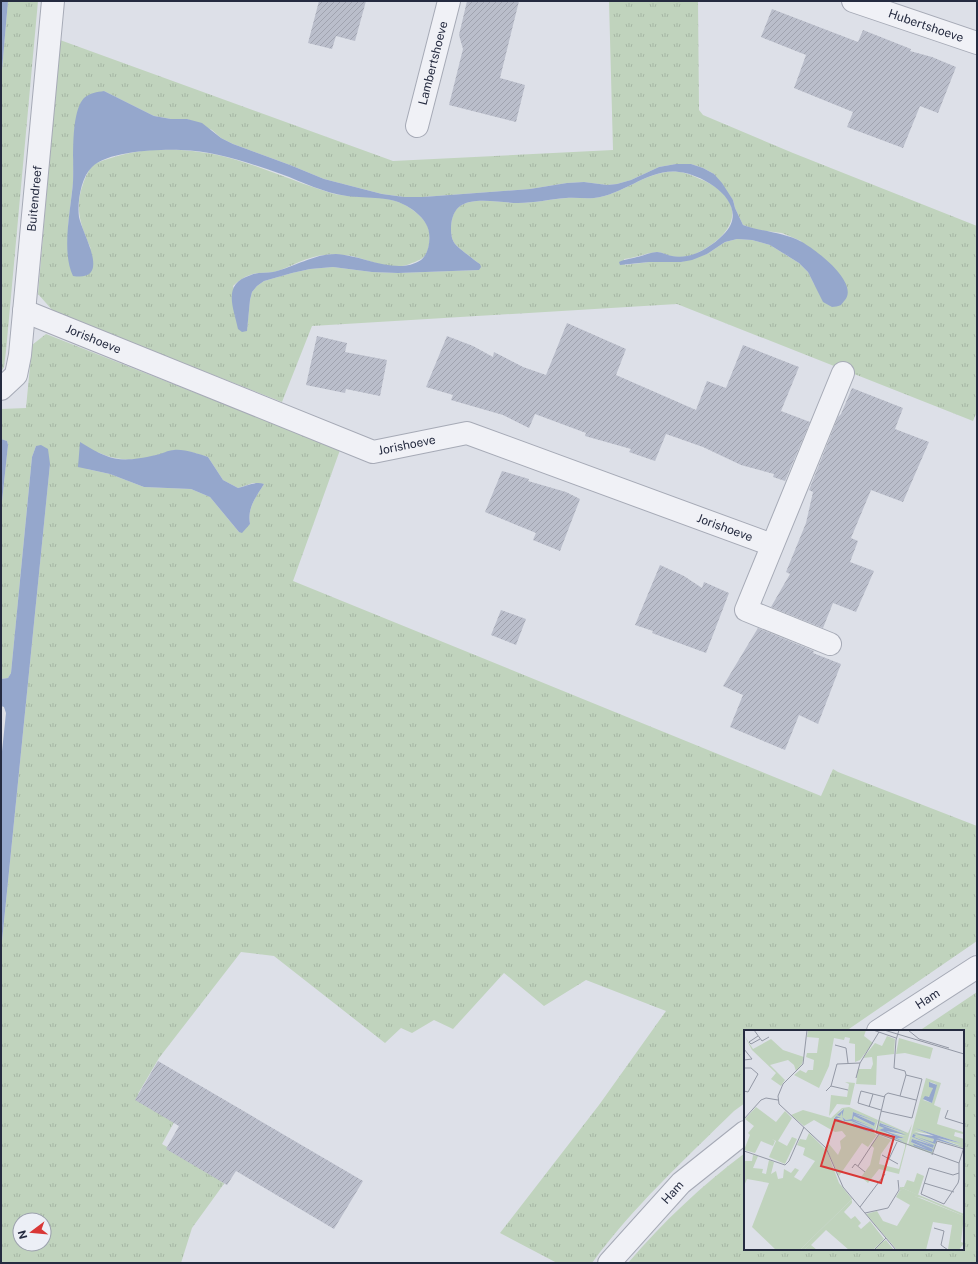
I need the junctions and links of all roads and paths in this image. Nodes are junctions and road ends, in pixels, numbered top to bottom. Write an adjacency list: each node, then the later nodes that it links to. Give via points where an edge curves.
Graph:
1 (53, 1): 6 (street, Buitendreef)
2 (449, 1): 5 (street, Lambertshoeve)
3 (853, 1): 4 (street, Hubertshoeve)
4 (977, 43)
5 (417, 126)
6 (24, 311): 8 (street, Buitendreef, via 16,375); 9 (street, Jorishoeve, via 373,452 467,433)
7 (843, 373): 9 (street)
8 (1, 389)
9 (772, 545): 10 (street, via 746,610)
10 (830, 644)
11 (977, 967): 12 (street, Ham)
12 (880, 1030)
13 (744, 1133): 14 (street, Ham, via 681,1183)
14 (609, 1263)

